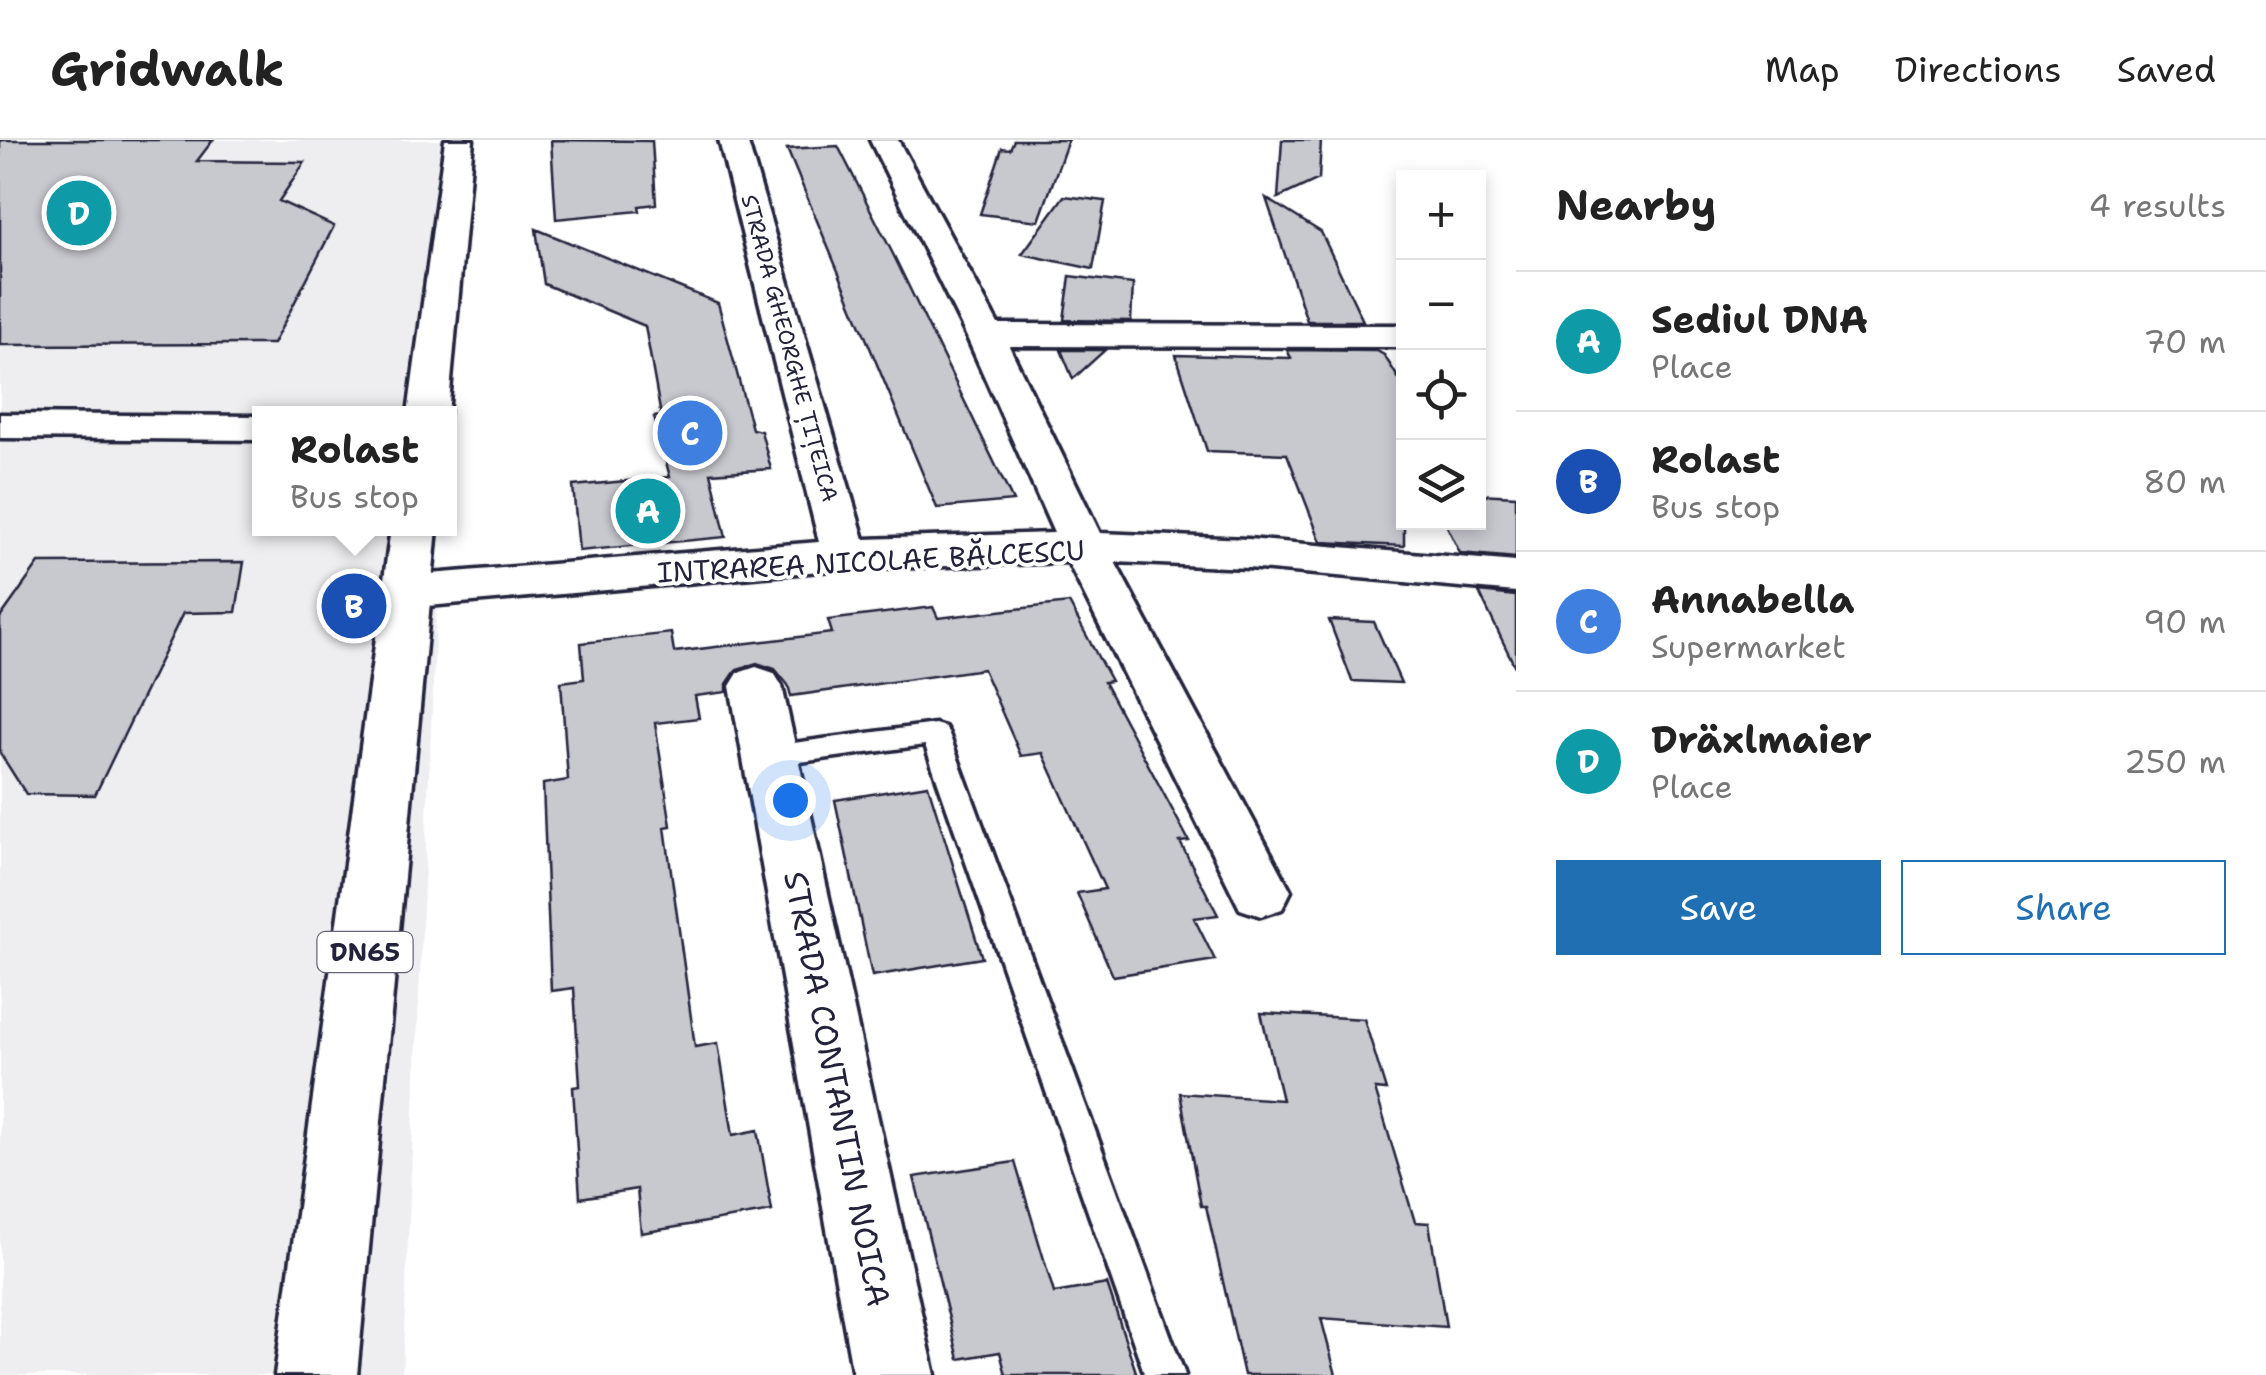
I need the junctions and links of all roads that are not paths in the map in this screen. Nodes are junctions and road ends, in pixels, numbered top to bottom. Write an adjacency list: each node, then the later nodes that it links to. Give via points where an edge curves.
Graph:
1 (459, 140): 6 (street)
2 (733, 140): 11 (street, STRADA GHEORGHE ȚIȚEICA)
3 (884, 140): 4 (street)
4 (984, 335): 5 (street); 10 (street)
5 (1396, 336)
6 (429, 406)
7 (0, 426): 8 (street)
8 (252, 428)
9 (413, 536): 13 (street, DN65)
10 (1084, 546): 11 (street, INTRAREA NICOLAE BĂLCESCU); 12 (street, INTRAREA NICOLAE BĂLCESCU, via 1260,553); 16 (street)
11 (846, 556): 13 (street, INTRAREA NICOLAE BĂLCESCU)
12 (1516, 578)
13 (406, 592): 17 (street, DN65)
14 (756, 686): 15 (street, STRADA CONTANTIN NOICA)
15 (771, 756): 18 (street, STRADA CONTANTIN NOICA); 19 (lane, via 935,734)
16 (1261, 891)
17 (316, 1375)
18 (894, 1375)
19 (1164, 1375)

